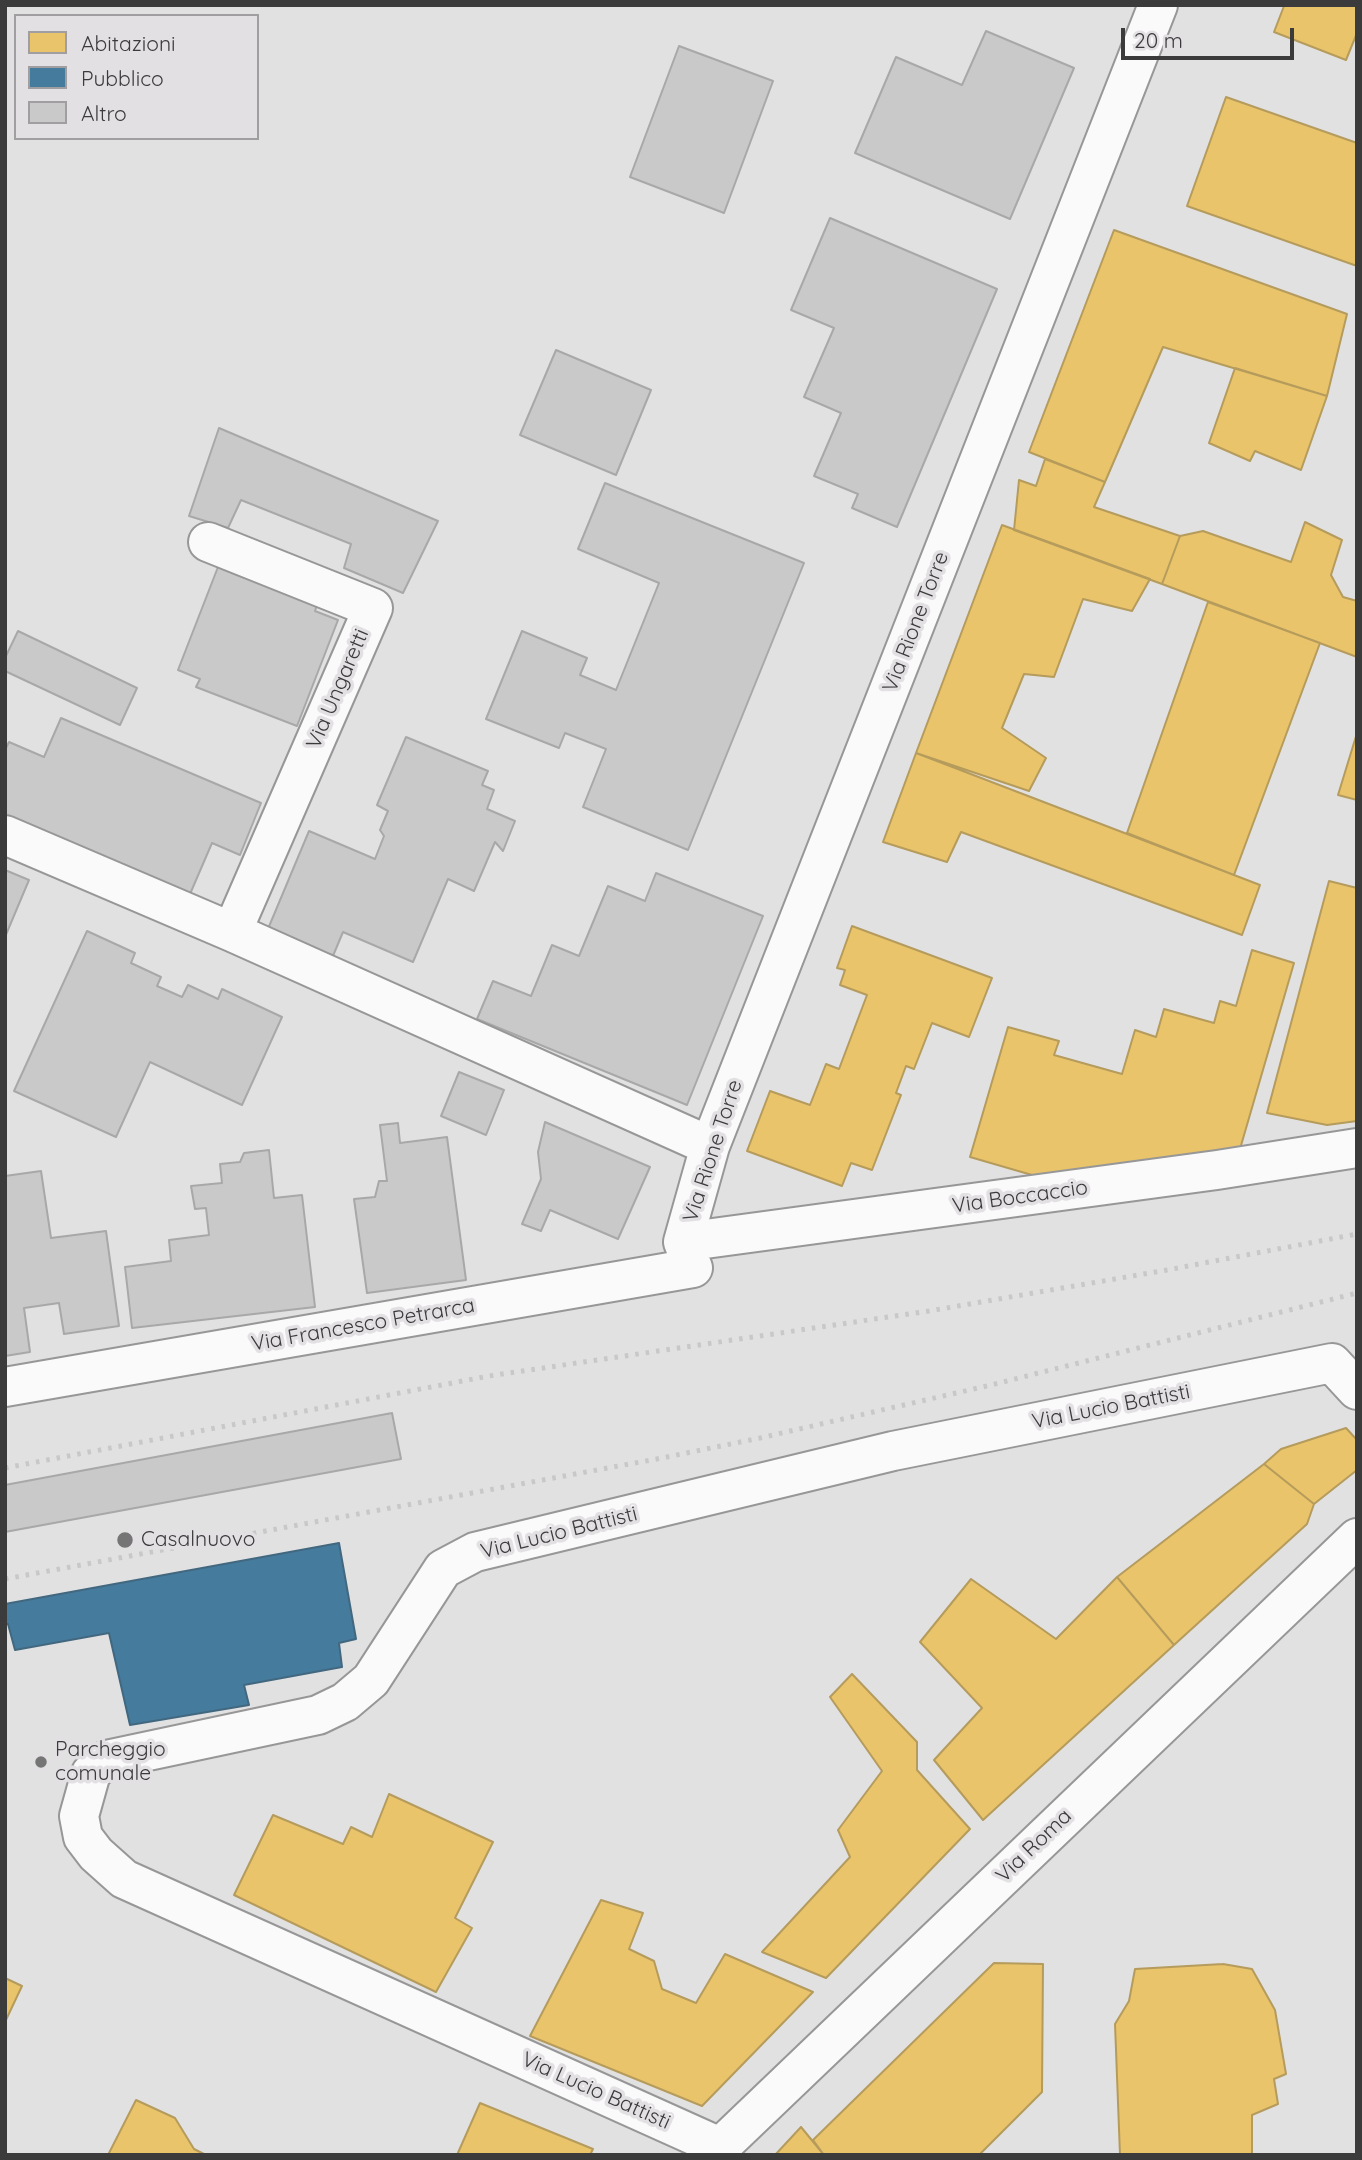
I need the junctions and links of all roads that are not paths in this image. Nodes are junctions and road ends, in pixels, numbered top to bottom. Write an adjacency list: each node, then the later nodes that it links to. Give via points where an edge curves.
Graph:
1 (1158, 5): 5 (street, Via Rione Torre)
2 (208, 542): 4 (street, Via Ungaretti, via 373,608)
3 (5, 835): 4 (street)
4 (232, 932): 5 (street)
5 (710, 1146): 7 (street, Via Rione Torre)
6 (1357, 1148): 7 (street, Via Boccaccio)
7 (683, 1242): 8 (street, Via Francesco Petrarca, via 693,1268)
8 (5, 1387)
9 (1357, 1390): 11 (street, Via Lucio Battisti, via 1332,1363 893,1451 475,1552 443,1569 372,1680 345,1702 318,1715 106,1760 91,1773 79,1816 83,1837 124,1879)
10 (1357, 1538): 11 (street, Via Roma)
11 (716, 2151)

